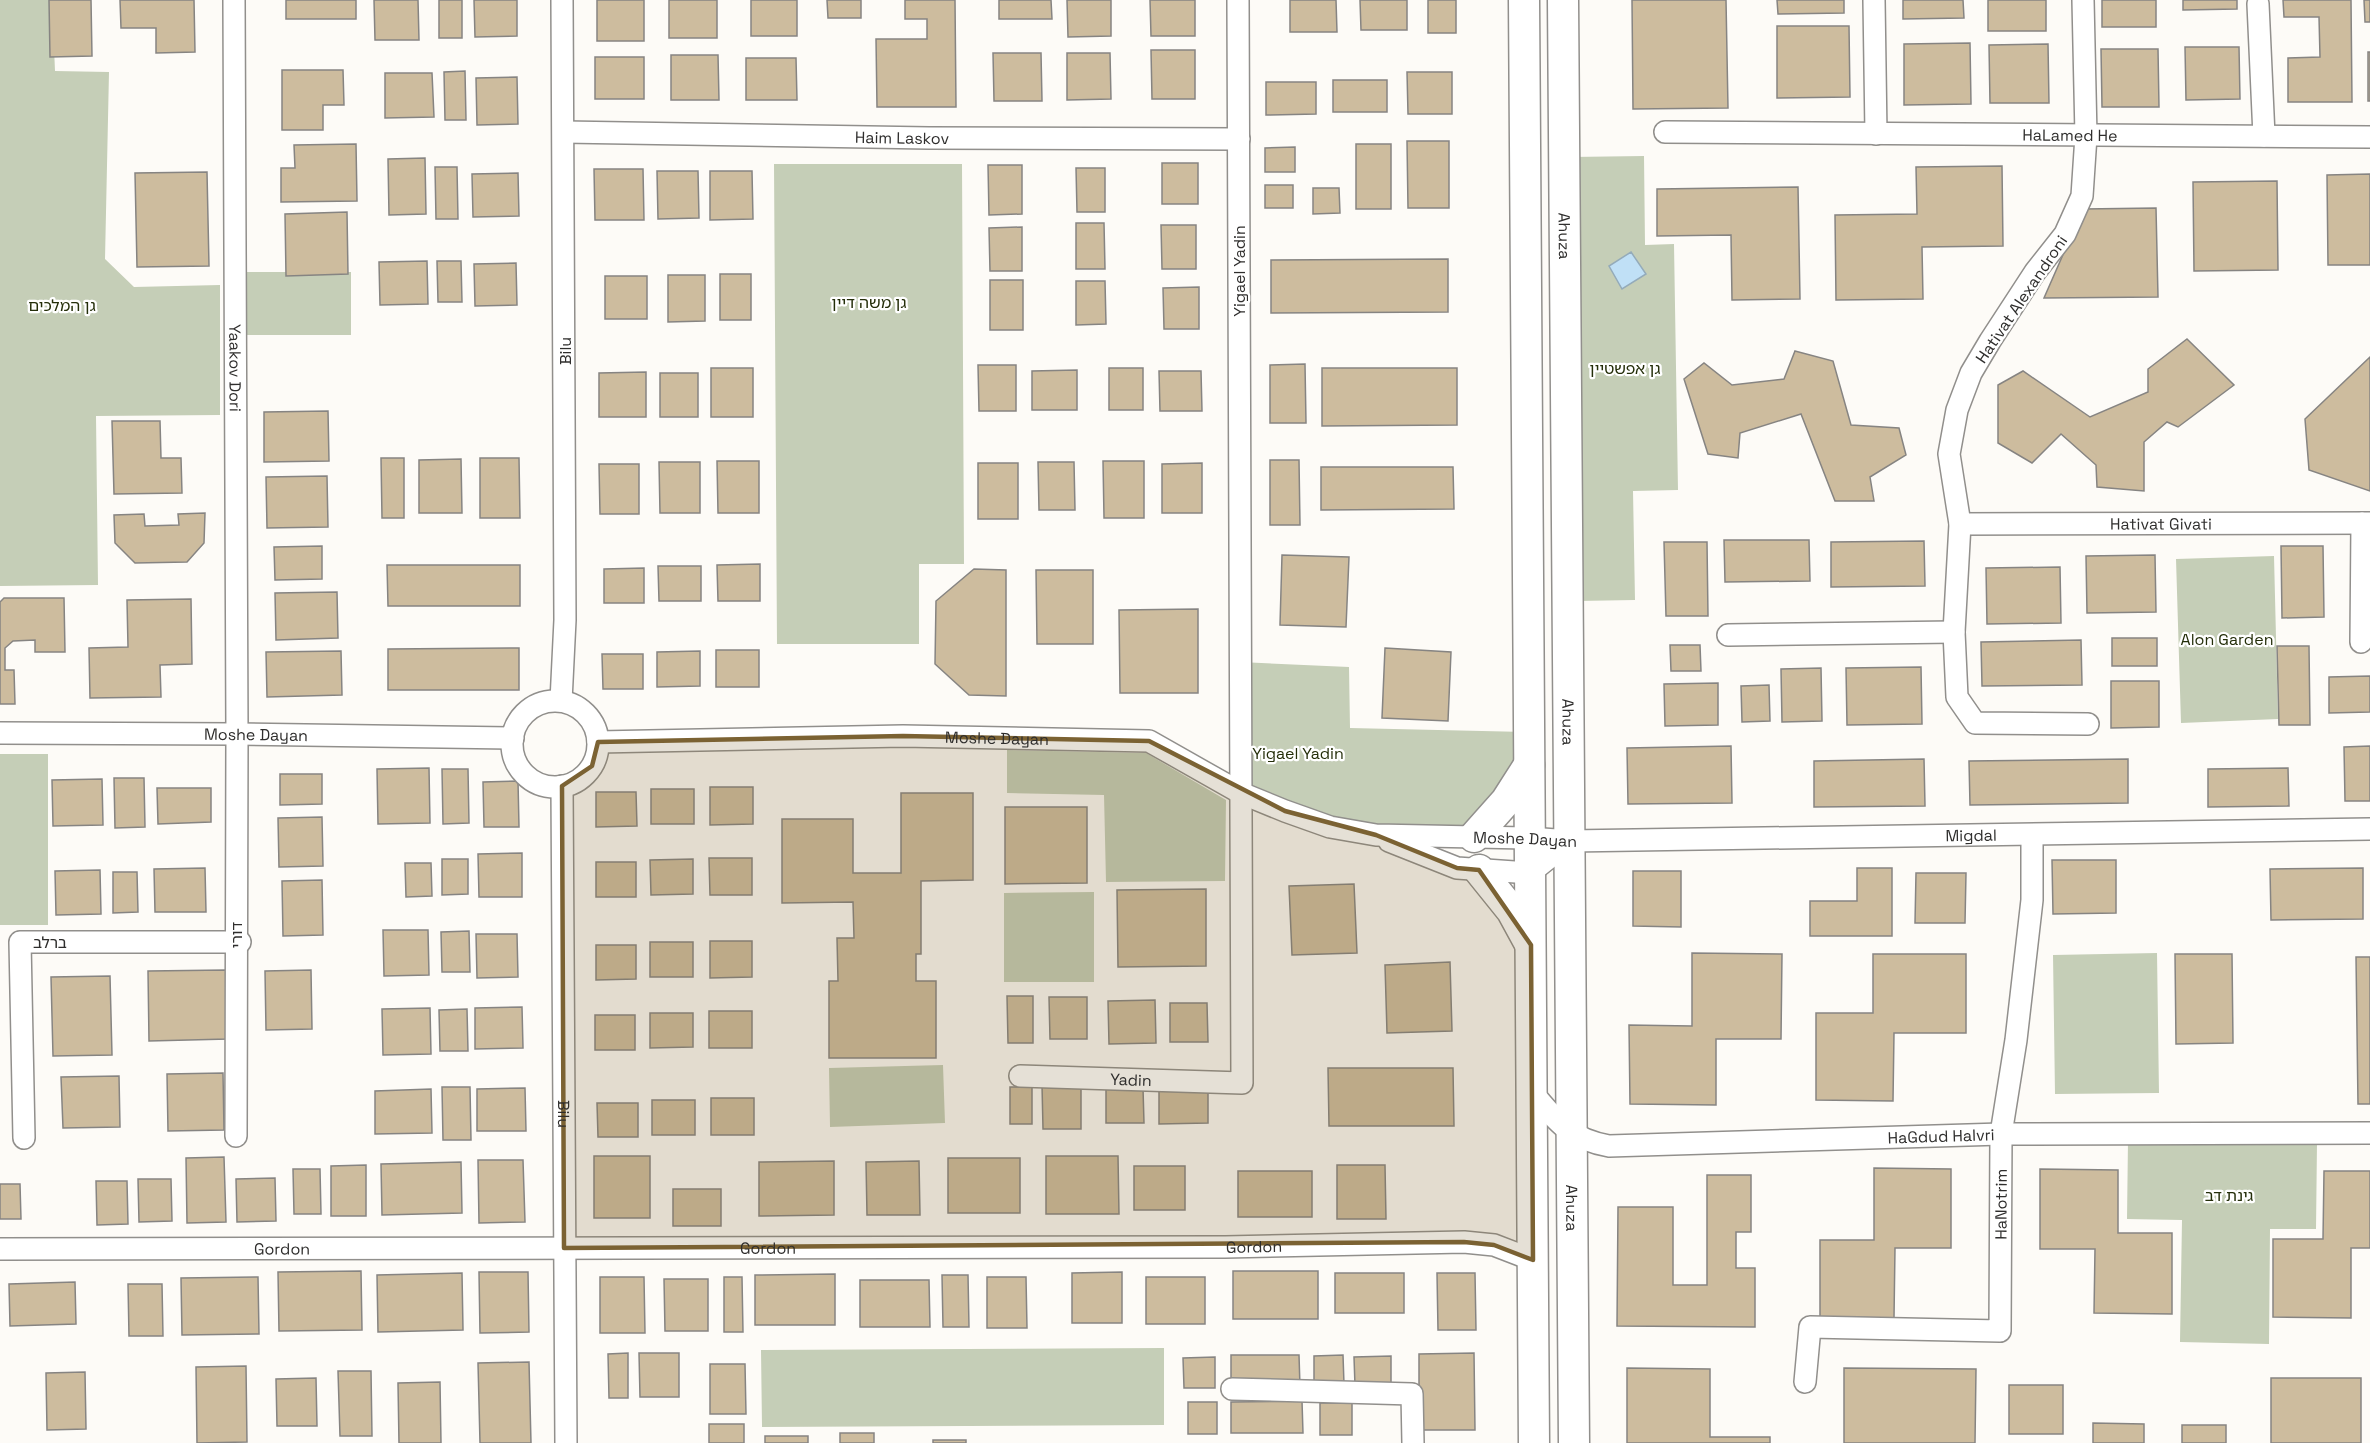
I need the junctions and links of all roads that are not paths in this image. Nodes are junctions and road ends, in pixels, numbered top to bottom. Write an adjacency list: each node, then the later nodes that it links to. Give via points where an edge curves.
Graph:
1 (234, 0): 24 (street, Yaakov Dori)
2 (562, 0): 9 (street, Bilu)
3 (1238, 0): 15 (street, Yigael Yadin)
4 (1563, 0): 35 (main road, Ahuza)
5 (1874, 0): 11 (street)
6 (2083, 0): 12 (street, Hativat Alexandroni)
7 (1523, 3): 27 (main road)
8 (2258, 4): 13 (street)
9 (564, 132): 15 (street, Haim Laskov); 21 (street, Bilu, via 565,620)
10 (1665, 132): 11 (street, HaLamed He)
11 (1876, 134): 12 (street, HaLamed He)
12 (2086, 136): 13 (street, HaLamed He); 17 (street, Hativat Alexandroni, via 2082,196 2065,234 1990,341 1971,373 1957,410 1949,454)
13 (2264, 136): 14 (street, HaLamed He)
14 (2370, 137)
15 (1239, 139): 29 (street, Yigael Yadin)
16 (2366, 523): 17 (street, Hativat Givati); 20 (street, Hativat Givati)
17 (1960, 524): 18 (street, Hativat Alexandroni)
18 (1954, 632): 19 (street); 22 (street, Hativat Alexandroni, via 1957,697 1975,723)
19 (1728, 635)
20 (2361, 642)
21 (561, 701): 25 (street, via 535,706 524,714); 26 (street, via 586,715)
22 (2088, 724)
23 (0, 733): 24 (street, Moshe Dayan)
24 (237, 734): 25 (street, Moshe Dayan); 38 (street, דורי)
25 (513, 738): 28 (street, via 517,764 525,774 536,782)
26 (598, 742): 28 (street, via 592,766 579,779); 29 (street, Moshe Dayan, via 903,736 1149,741)
27 (1529, 765): 33 (main road, via 1506,801); 34 (main road)
28 (562, 786): 48 (street, Bilu)
29 (1241, 793): 32 (street, Moshe Dayan, via 1330,827); 41 (street, Yigael Yadin)
30 (2370, 830): 31 (street, Migdal)
31 (2032, 834): 35 (street, Migdal); 45 (street, HaNotrim, via 2032,900)
32 (1376, 835): 33 (street, Moshe Dayan); 36 (street, Moshe Dayan, via 1456,868)
33 (1474, 837): 34 (street, Moshe Dayan)
34 (1529, 838): 35 (street, Moshe Dayan); 37 (main road)
35 (1570, 841): 37 (street, Moshe Dayan); 44 (main road, Ahuza)
36 (1479, 870): 37 (street, Moshe Dayan); 39 (main road, via 1512,911)
37 (1530, 873): 39 (main road)
38 (238, 942): 46 (street, דורי); 47 (street, ברלב, via 20,942)
39 (1531, 945): 42 (main road)
40 (1020, 1076): 41 (street, Yadin)
41 (1242, 1083)
42 (1532, 1092): 44 (street, HaGdud HaIvri); 50 (main road)
43 (2370, 1133): 45 (street, HaGdud HaIvri)
44 (1572, 1134): 45 (street, HaGdud HaIvri, via 1590,1143 1609,1146); 56 (main road, Ahuza)
45 (2001, 1134): 51 (street, HaNotrim, via 2000,1331 1810,1327)
46 (236, 1136)
47 (24, 1138)
48 (564, 1248): 49 (street, Gordon); 50 (street, Gordon, via 1225,1247 1464,1242 1494,1245); 53 (street, Bilu)
49 (0, 1250)
50 (1533, 1260): 55 (main road)
51 (1805, 1382)
52 (1232, 1389): 54 (street, via 1412,1394)
53 (566, 1443)
54 (1413, 1443)
55 (1534, 1443)
56 (1574, 1443)

